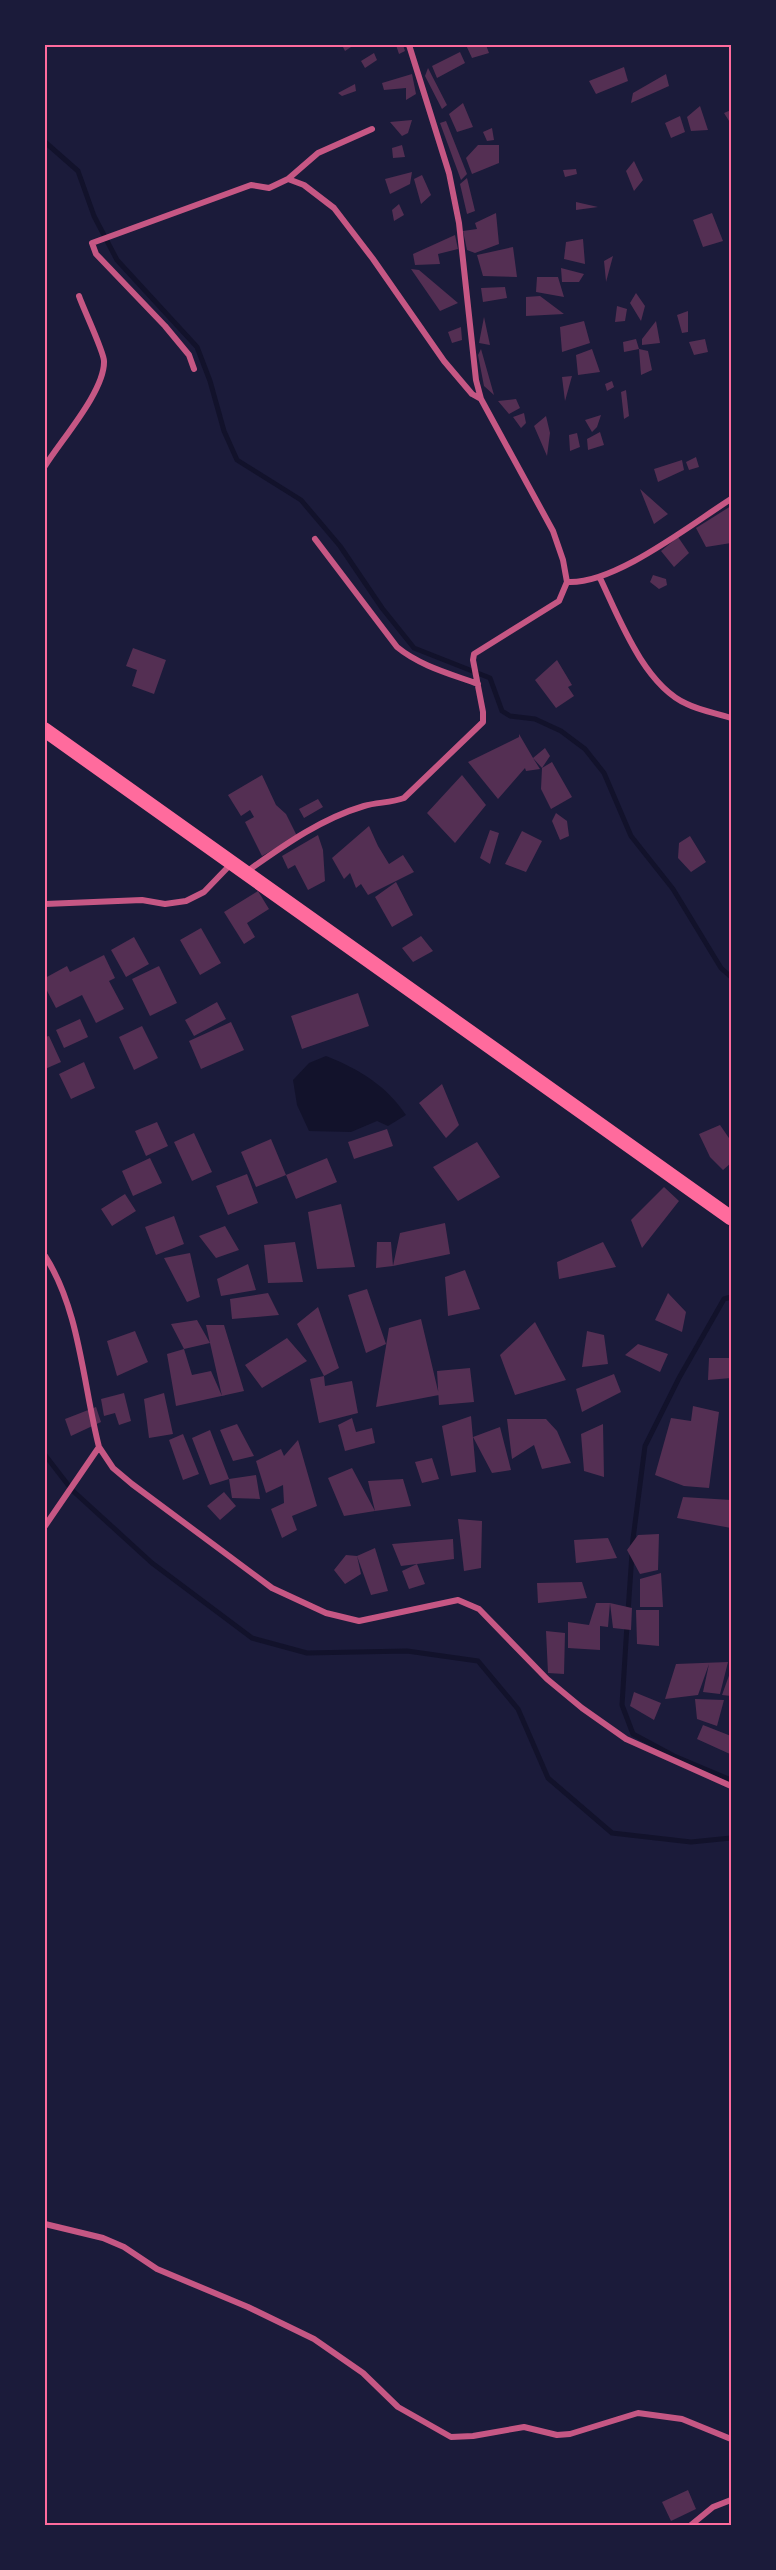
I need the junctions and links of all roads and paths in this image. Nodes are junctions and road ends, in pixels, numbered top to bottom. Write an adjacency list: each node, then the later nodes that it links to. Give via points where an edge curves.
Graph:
1 (409, 45): 6 (street, via 453,193)
2 (372, 129): 3 (street, via 318,153)
3 (288, 179): 5 (street, via 273,188 251,185 92,243 96,254 189,355); 6 (street, via 304,185 334,208 444,361)
4 (79, 296): 7 (street, via 104,361 97,388)
5 (194, 369)
6 (481, 399): 11 (street, via 553,531)
7 (45, 466)
8 (731, 500): 10 (street)
9 (315, 539): 12 (street, via 397,647 422,663)
10 (600, 578): 11 (street); 13 (street, via 655,680 686,704)
11 (567, 582): 12 (street, via 559,601 479,650 472,660)
12 (477, 681): 16 (street, via 483,722 404,798 349,812 298,836)
13 (731, 718)
14 (45, 730): 15 (main road)
15 (232, 863): 16 (main road); 17 (street, via 204,892 186,901)
16 (244, 873): 18 (main road)
17 (45, 904)
18 (731, 1218)
19 (45, 1256): 20 (street, via 68,1306)
20 (99, 1447): 21 (street); 22 (street, via 113,1468 132,1484 272,1588 326,1613 359,1621 458,1600 479,1609 547,1679 626,1739)
21 (45, 1526)
22 (731, 1786)
23 (45, 2224): 24 (street, via 103,2238 157,2269 314,2339 363,2373 398,2407 451,2437 524,2427 570,2434 638,2413 682,2419)
24 (731, 2439)
25 (731, 2499): 26 (street, via 713,2507)
26 (691, 2525)

